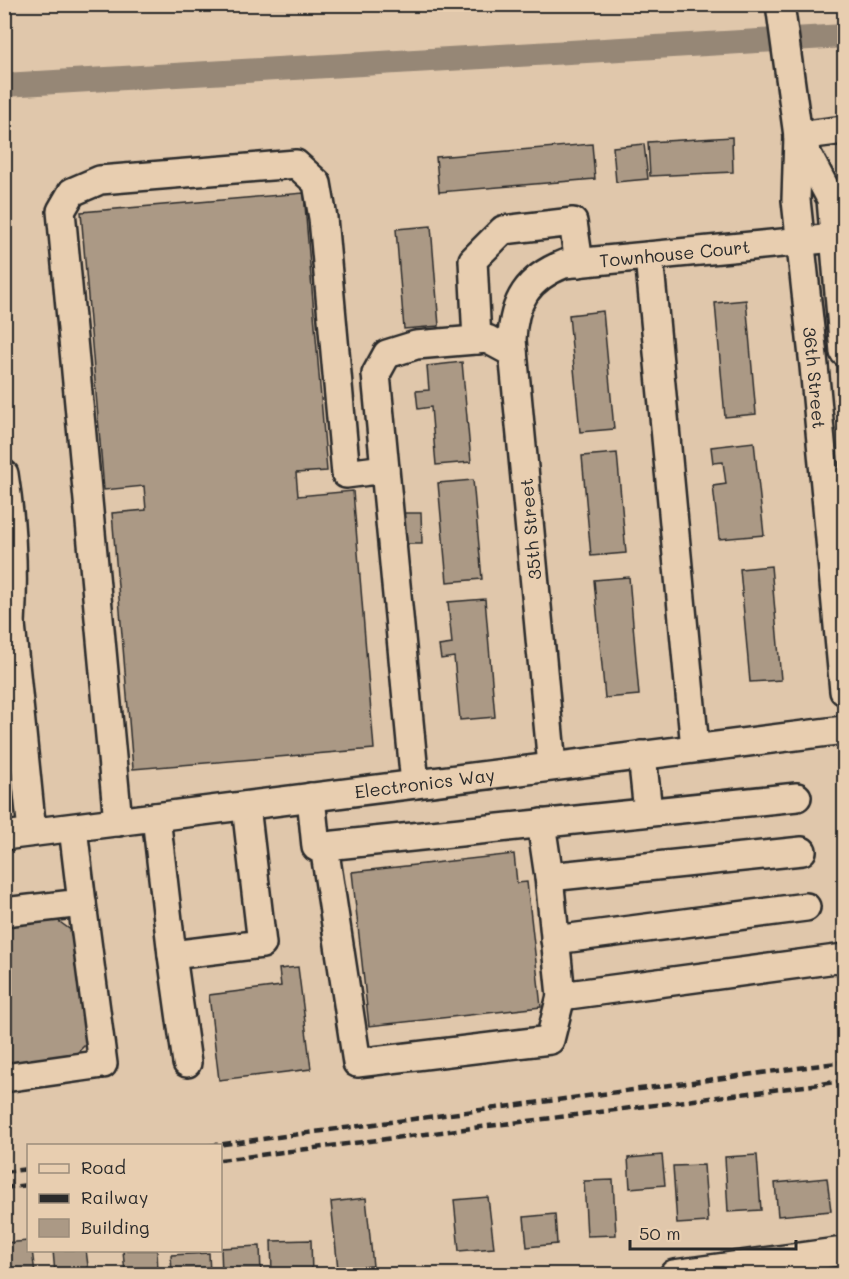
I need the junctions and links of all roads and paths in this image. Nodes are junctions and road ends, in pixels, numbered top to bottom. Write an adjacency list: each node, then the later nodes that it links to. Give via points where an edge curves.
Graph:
1 (780, 4): 3 (street, 36th Street)
2 (844, 130): 3 (street)
3 (798, 136): 4 (street, 36th Street); 6 (street, 36th Street, via 796,201)
4 (838, 198): 5 (street, 36th Street)
5 (835, 238): 6 (street, Townhouse Court); 11 (street, 36th Street)
6 (800, 241): 7 (street, Townhouse Court); 15 (street, 36th Street)
7 (649, 256): 8 (street, Townhouse Court); 19 (street)
8 (579, 263): 9 (street, Townhouse Court, via 548,270); 10 (street, via 573,222 503,230 473,260)
9 (524, 293): 12 (street, 35th Street, via 512,324)
10 (477, 340): 12 (street, via 487,339); 13 (street, via 416,345 387,354 376,374)
11 (844, 352)
12 (513, 353): 21 (street, 35th Street)
13 (385, 469): 22 (street); 28 (street, via 346,474 323,218 317,183 296,164 100,180 72,192 61,211)
14 (4, 474): 16 (street, via 13,595)
15 (839, 574): 17 (street, 36th Street)
16 (7, 619): 31 (street)
17 (844, 691)
18 (844, 730): 19 (street, Electronics Way)
19 (695, 748): 20 (street, Electronics Way)
20 (642, 755): 21 (street, Electronics Way); 26 (street)
21 (552, 766): 22 (street, Electronics Way)
22 (415, 784): 23 (street, Electronics Way)
23 (311, 797): 25 (street, Electronics Way); 33 (street, via 316,847)
24 (796, 797): 26 (street)
25 (246, 806): 27 (street, Electronics Way); 40 (street, via 262,944)
26 (648, 812): 29 (street)
27 (156, 817): 28 (street, Electronics Way); 40 (street)
28 (118, 822): 30 (street, Electronics Way)
29 (541, 824): 33 (street); 35 (street)
30 (73, 828): 31 (street, Electronics Way); 36 (street)
31 (32, 832): 32 (street, Electronics Way)
32 (4, 836)
33 (324, 846): 42 (street, via 357,1064 550,1040)
34 (802, 851): 35 (street)
35 (549, 877): 39 (street)
36 (82, 903): 38 (street); 44 (street, via 103,1064)
37 (806, 907): 39 (street)
38 (4, 912)
39 (555, 940): 42 (street)
40 (172, 955): 43 (street)
41 (844, 958): 42 (street)
42 (561, 996)
43 (187, 1063)
44 (4, 1078)
45 (844, 1251): 46 (street)
46 (674, 1275)

